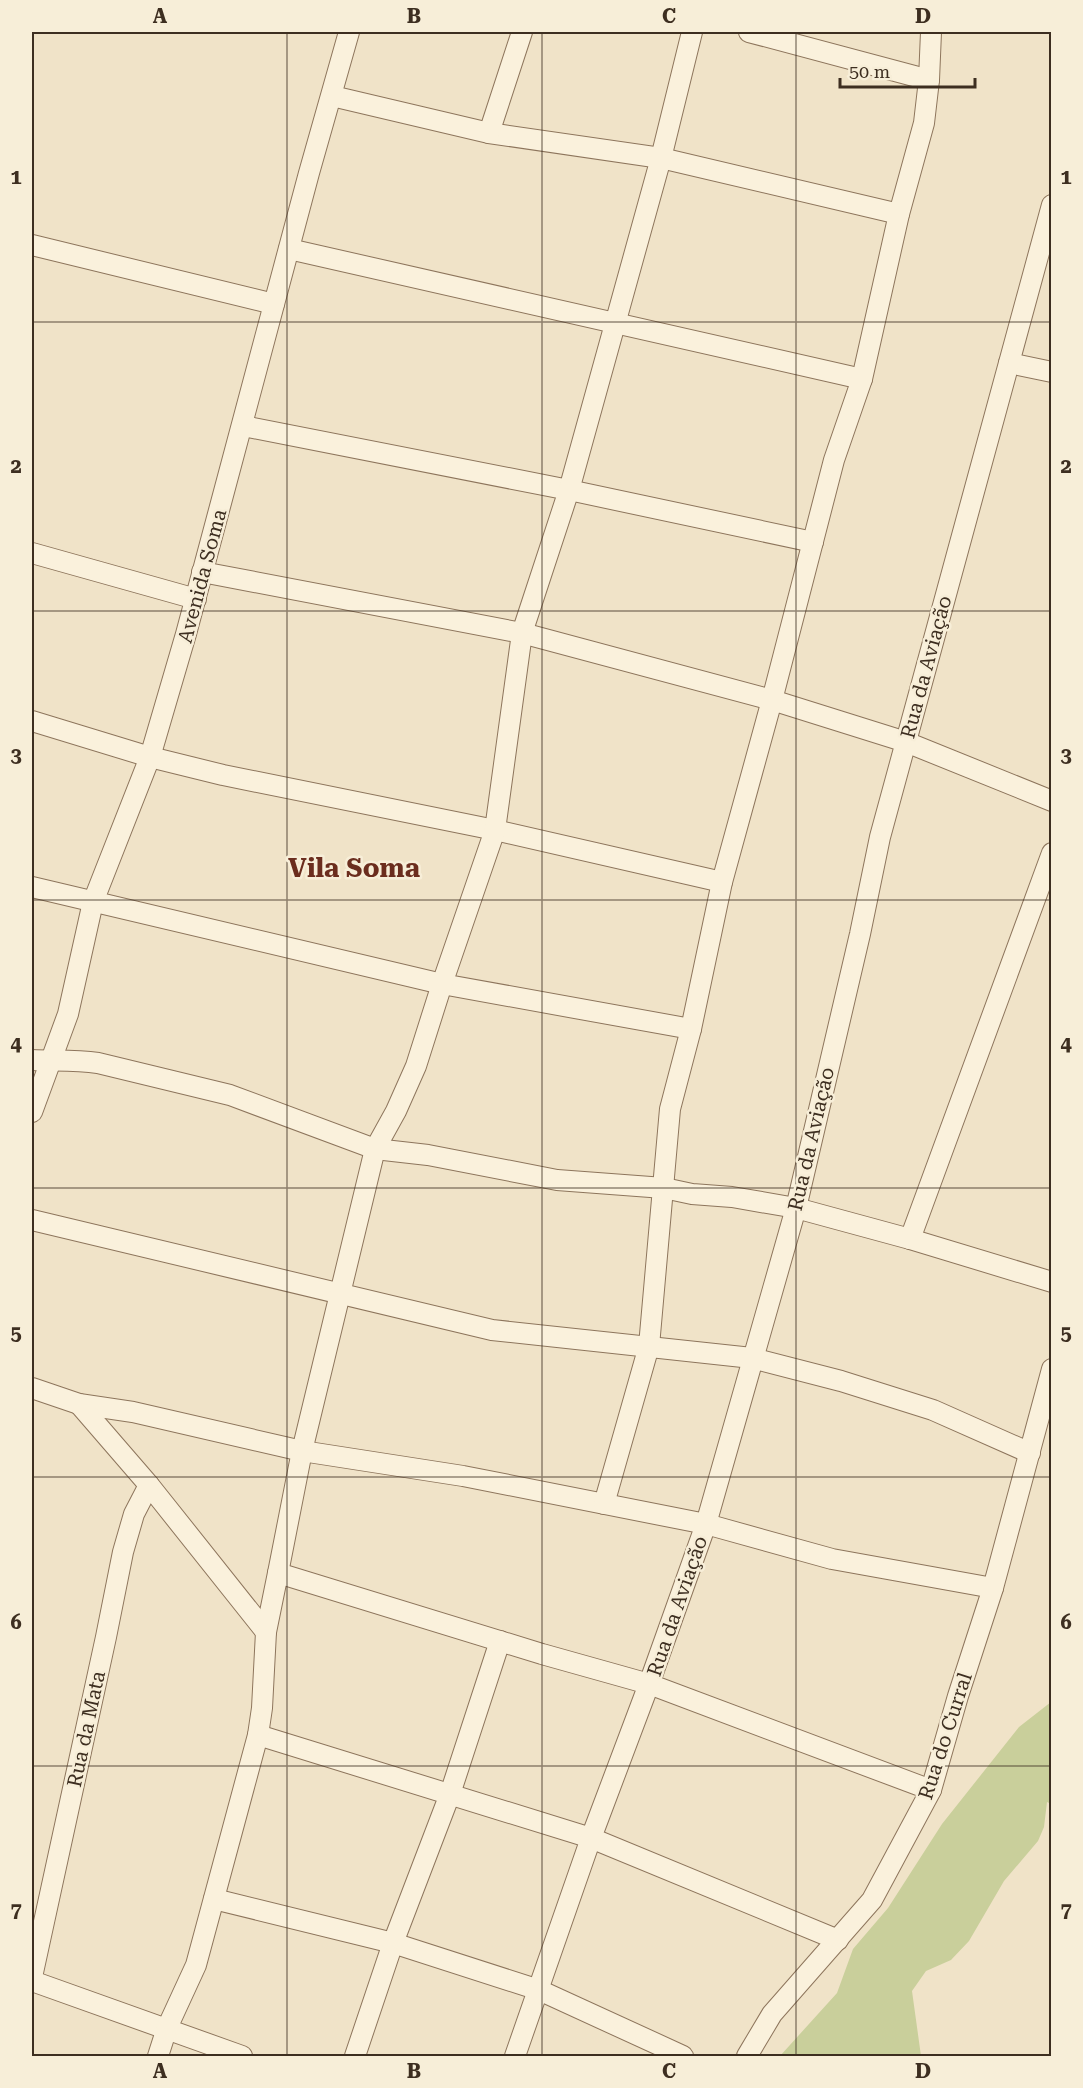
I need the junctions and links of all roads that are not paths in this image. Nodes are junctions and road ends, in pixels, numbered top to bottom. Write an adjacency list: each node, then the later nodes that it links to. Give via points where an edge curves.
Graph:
1 (349, 32): 7 (street, Avenida Soma)
2 (522, 32): 8 (street)
3 (693, 32): 9 (street)
4 (749, 32): 6 (street)
5 (932, 32): 6 (street)
6 (929, 80): 11 (street, via 924,123)
7 (332, 96): 8 (street); 13 (street, Avenida Soma)
8 (489, 133): 9 (street)
9 (661, 158): 11 (street); 15 (street)
10 (1052, 205): 16 (street, Rua da Aviação)
11 (899, 214): 18 (street)
12 (32, 245): 14 (street)
13 (289, 249): 14 (street, Avenida Soma); 15 (street)
14 (274, 304): 19 (street, Avenida Soma)
15 (615, 323): 18 (street); 20 (street)
16 (1009, 363): 17 (street); 28 (street, Rua da Aviação)
17 (1052, 372)
18 (862, 379): 21 (street, via 834,460)
19 (243, 426): 20 (street); 23 (street, Avenida Soma)
20 (569, 490): 21 (street); 25 (street)
21 (813, 542): 26 (street)
22 (32, 553): 24 (street)
23 (202, 572): 24 (street, Avenida Soma); 25 (street)
24 (196, 599): 29 (street, Avenida Soma)
25 (522, 633): 26 (street); 31 (street)
26 (772, 700): 28 (street); 33 (street)
27 (32, 721): 29 (street)
28 (906, 742): 30 (street); 42 (street, Rua da Aviação, via 880,837)
29 (150, 757): 31 (street); 35 (street, Avenida Soma)
30 (1052, 801)
31 (495, 830): 33 (street); 36 (street)
32 (1052, 853): 44 (street)
33 (722, 882): 37 (street)
34 (32, 887): 35 (street)
35 (93, 902): 36 (street); 38 (street, Avenida Soma, via 68,1014)
36 (442, 984): 37 (street); 40 (street, via 416,1066)
37 (691, 1029): 41 (street, via 670,1109)
38 (41, 1060): 39 (street, Avenida Soma); 40 (street, via 98,1063 230,1095)
39 (32, 1112)
40 (375, 1149): 41 (street, via 557,1180); 46 (street)
41 (664, 1188): 42 (street); 47 (street)
42 (796, 1208): 44 (street); 48 (street, Rua da Aviação)
43 (32, 1220): 46 (street)
44 (910, 1239): 45 (street)
45 (1052, 1282)
46 (341, 1294): 47 (street, via 492,1330); 52 (street)
47 (649, 1346): 48 (street); 55 (street)
48 (752, 1358): 53 (street, via 933,1410); 56 (street, Rua da Aviação)
49 (1052, 1369): 53 (street, Rua do Curral)
50 (32, 1389): 51 (street)
51 (79, 1404): 52 (street); 54 (street)
52 (302, 1451): 55 (street, via 463,1476); 57 (street)
53 (1030, 1453): 58 (street, Rua do Curral)
54 (149, 1485): 59 (street); 69 (street, Rua da Mata, via 134,1514 123,1552)
55 (604, 1504): 56 (street)
56 (706, 1524): 58 (street, via 832,1559); 61 (street, Rua da Aviação)
57 (278, 1573): 59 (street); 60 (street)
58 (993, 1588): 63 (street, Rua do Curral)
59 (266, 1632): 62 (street)
60 (500, 1641): 61 (street); 64 (street)
61 (649, 1684): 63 (street); 65 (street, Rua da Aviação)
62 (258, 1735): 64 (street); 66 (street)
63 (931, 1790): 67 (street, Rua do Curral, via 872,1900)
64 (450, 1794): 65 (street); 68 (street)
65 (591, 1838): 67 (street); 70 (street, Rua da Aviação)
66 (214, 1899): 68 (street); 71 (street, via 196,1965)
67 (838, 1940): 77 (street, Rua do Curral, via 771,2014)
68 (393, 1943): 70 (street); 74 (street)
69 (32, 1979): 71 (street)
70 (538, 1990): 75 (street, Rua da Aviação); 76 (street)
71 (167, 2028): 72 (street); 73 (street)
72 (158, 2056)
73 (242, 2056)
74 (355, 2056)
75 (515, 2056)
76 (683, 2056)
77 (747, 2056)

